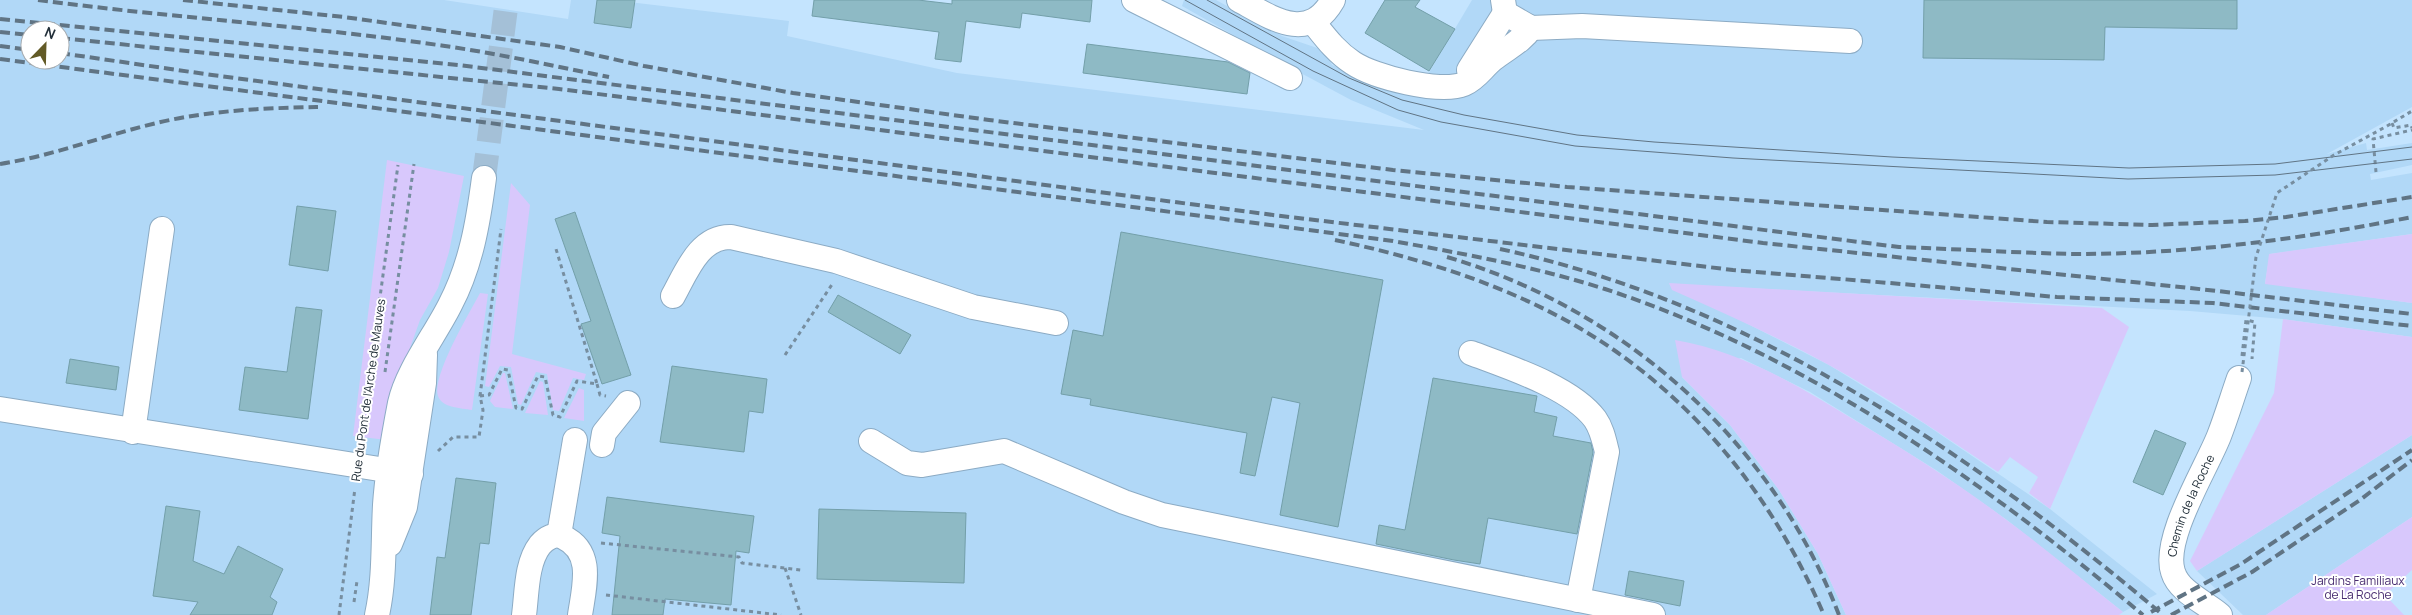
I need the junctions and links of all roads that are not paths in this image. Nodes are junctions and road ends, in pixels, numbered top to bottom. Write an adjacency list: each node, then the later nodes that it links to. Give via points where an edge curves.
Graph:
1 (1134, 0): 8 (street)
2 (1239, 0): 5 (street, via 1290,24)
3 (1333, 0): 5 (street)
4 (1504, 6): 6 (street); 9 (street, via 1466,74 1456,83)
5 (1313, 22): 9 (street, via 1334,48 1357,65 1404,82)
6 (1531, 28): 7 (street, via 1582,26); 9 (street, via 1524,38 1493,59 1471,80)
7 (1850, 41)
8 (1290, 78)
9 (1441, 88)
10 (484, 178): 22 (street, via 478,224 468,263 400,402)
11 (162, 229): 18 (street)
12 (673, 296): 13 (street, via 694,257 713,240 722,237 786,248 846,264 973,307)
13 (1056, 323)
14 (1471, 353): 24 (street, via 1525,373 1554,389 1578,404 1594,418 1602,431 1606,452)
15 (2247, 372): 29 (street, Chemin de la Roche, via 2182,517 2171,556 2172,572 2178,583)
16 (628, 403): 21 (street, via 604,433)
17 (0, 410): 18 (street)
18 (133, 432): 22 (street)
19 (575, 440): 23 (street)
20 (871, 441): 24 (street, via 907,462 922,466 1004,451 1162,515)
21 (602, 444)
22 (400, 472): 26 (street, via 405,507 385,558)
23 (568, 541): 25 (street, via 582,552 586,568); 27 (street, via 547,538 540,546 532,562)
24 (1578, 600): 28 (street)
25 (582, 604)
26 (377, 615)
27 (524, 615)
28 (1653, 615)
29 (2220, 615)

